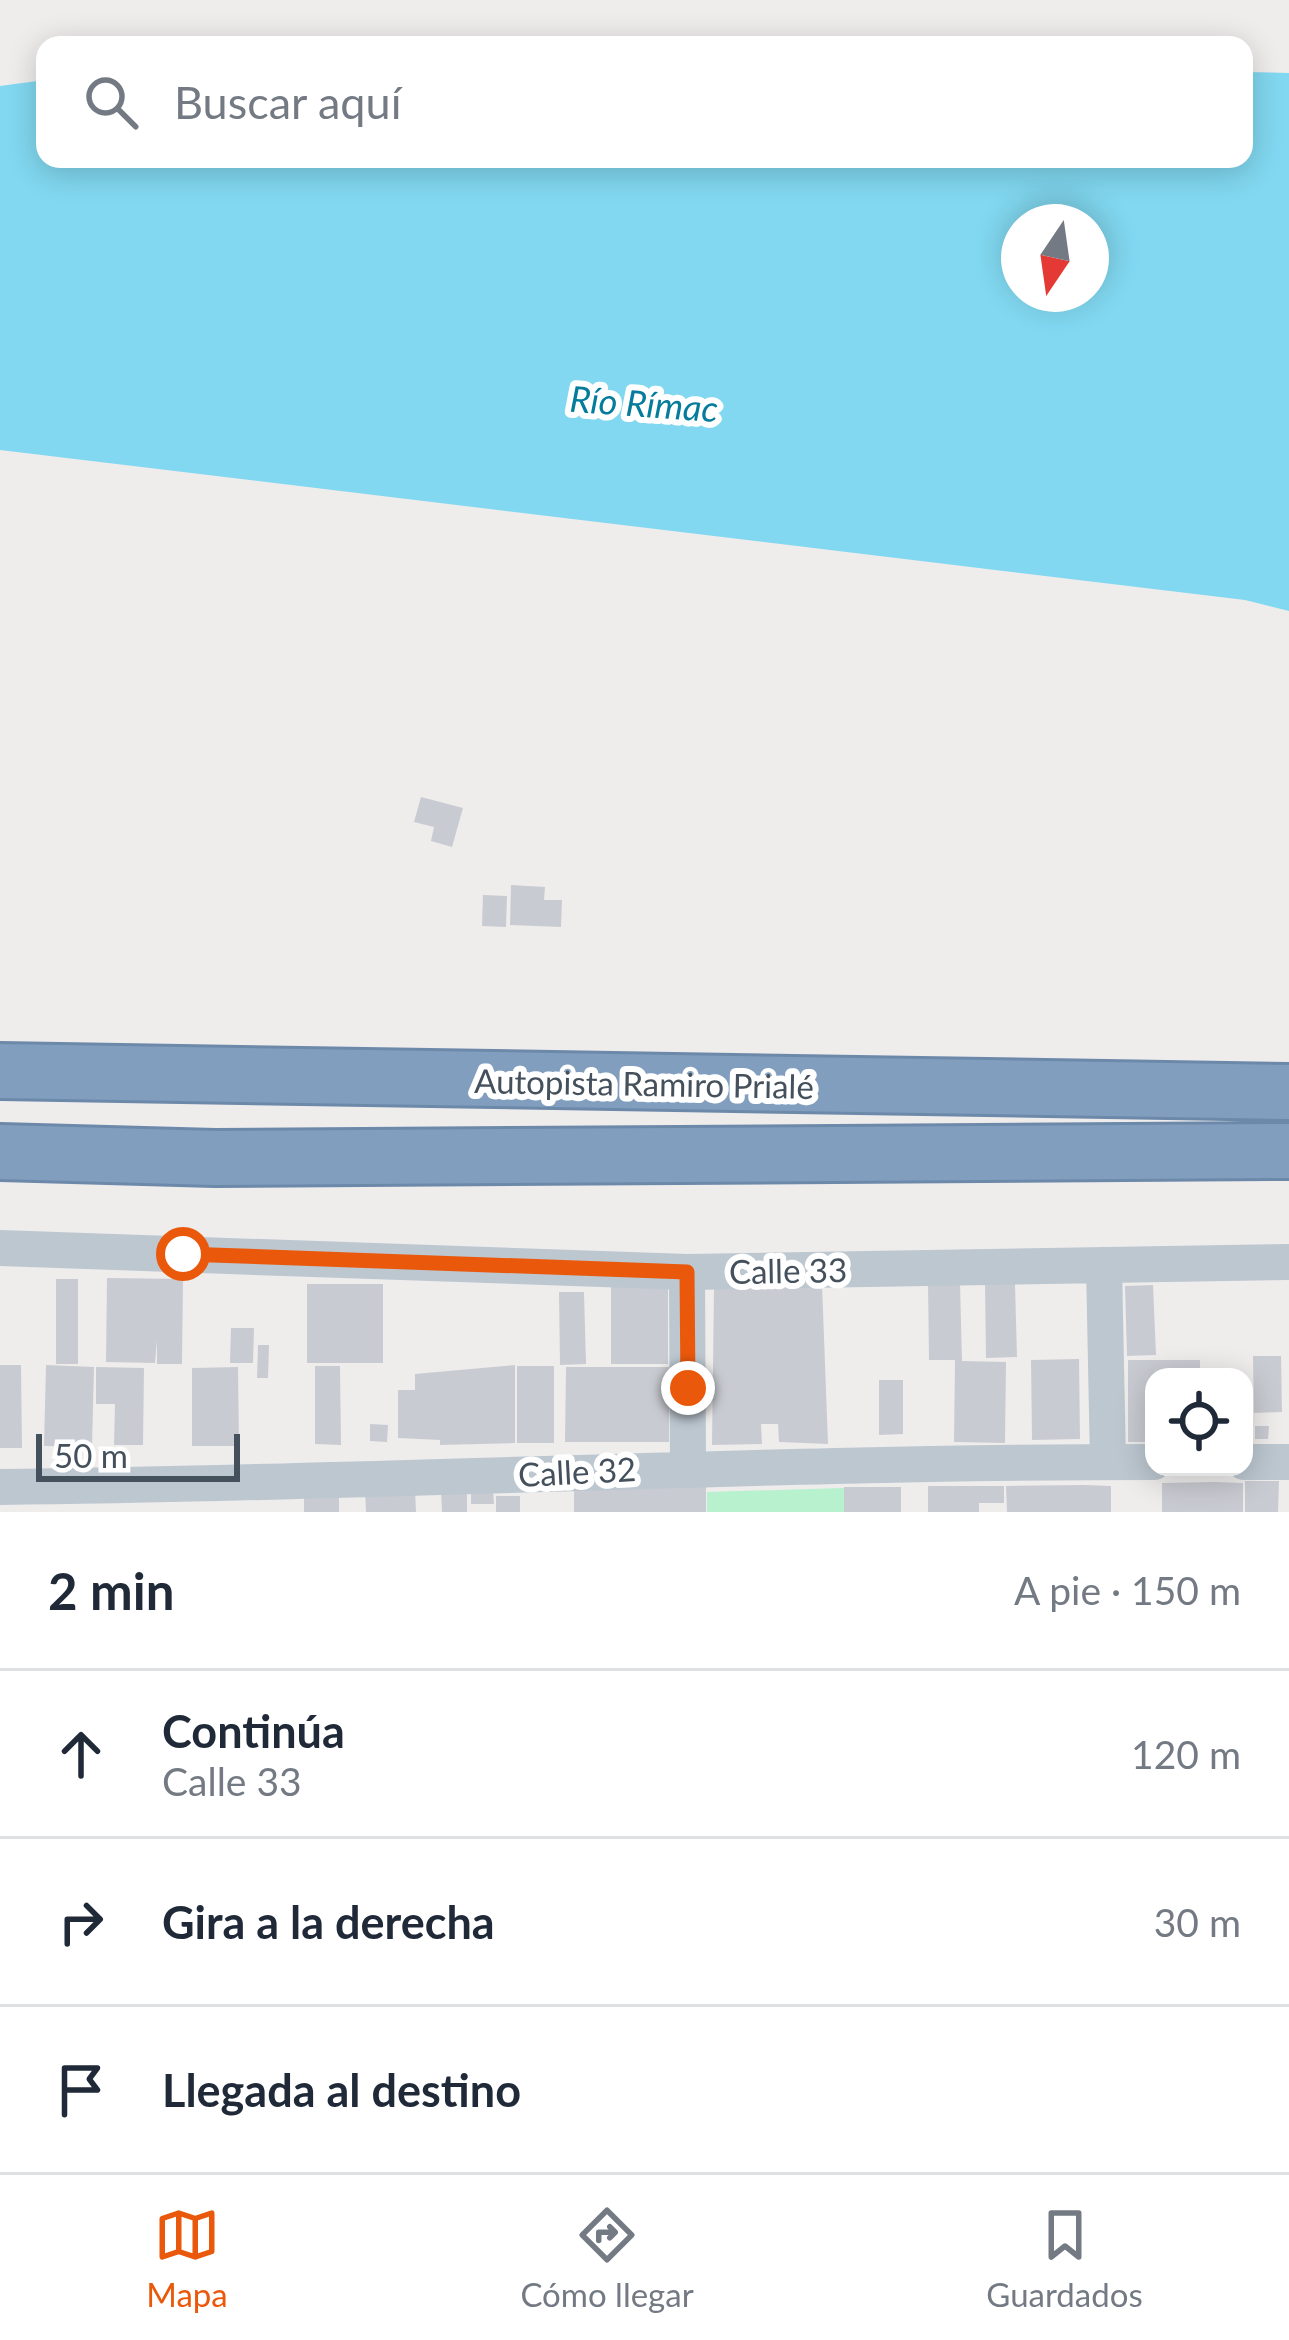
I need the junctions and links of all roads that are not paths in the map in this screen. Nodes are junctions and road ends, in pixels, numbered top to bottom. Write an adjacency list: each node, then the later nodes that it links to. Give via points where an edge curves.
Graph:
1 (0, 1071): 2 (highway, Autopista Ramiro Prialé)
2 (1289, 1092)
3 (1289, 1150): 4 (highway, Autopista Ramiro Prialé, via 215,1159)
4 (0, 1152)
5 (0, 1247): 8 (street, Calle 33)
6 (1289, 1262): 7 (street, Calle 33)
7 (1104, 1265): 8 (street, Calle 33); 9 (street)
8 (687, 1272): 13 (street)
9 (1108, 1462): 10 (street, Calle 32); 13 (street, Calle 32)
10 (1145, 1462)
11 (1253, 1462): 12 (street)
12 (1289, 1462)
13 (688, 1466): 16 (street, Calle 32)
14 (0, 1487): 15 (street, Calle 32)
15 (67, 1499): 16 (street, Calle 32)
16 (279, 1499)

